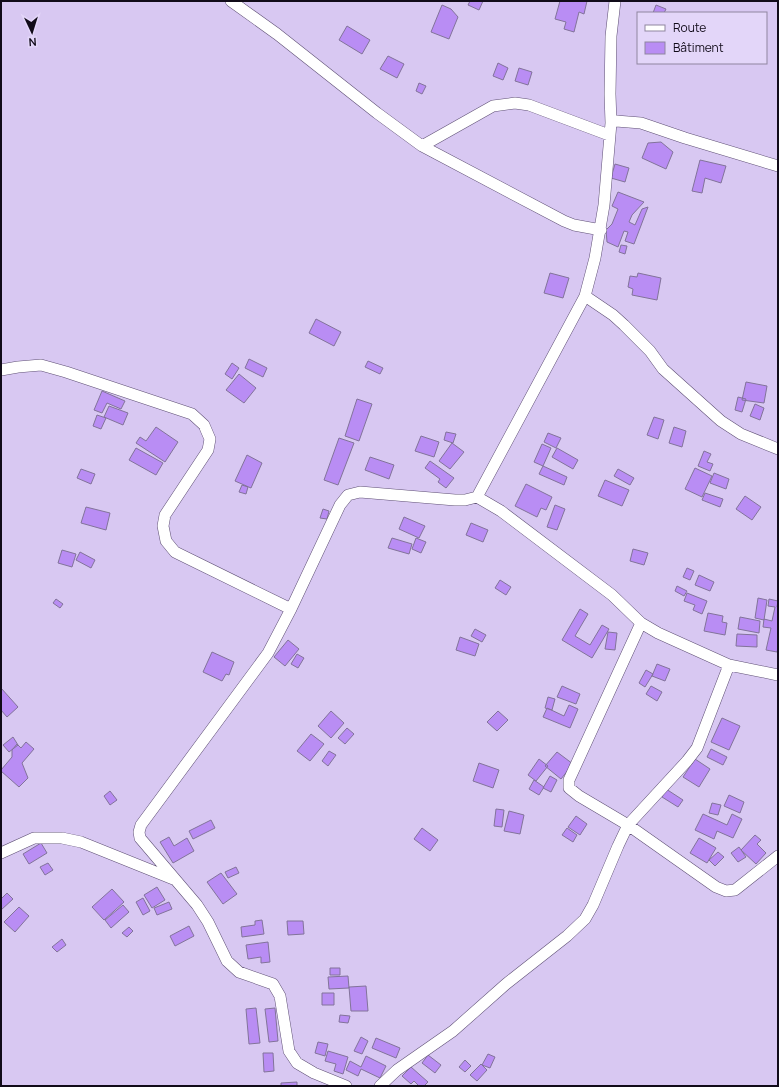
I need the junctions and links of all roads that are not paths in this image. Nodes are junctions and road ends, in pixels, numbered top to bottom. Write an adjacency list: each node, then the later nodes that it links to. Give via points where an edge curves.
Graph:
1 (231, 1): 3 (street)
2 (615, 1): 4 (street, via 611,36)
3 (245, 5): 6 (street, via 277,34)
4 (611, 123): 5 (street); 7 (street, via 641,123)
5 (609, 135): 6 (street, via 529,105 514,103 493,106); 8 (street)
6 (422, 146): 8 (street, via 564,221)
7 (778, 166)
8 (601, 230): 9 (street)
9 (585, 296): 11 (street, via 618,320 650,351 663,369 721,421 741,434); 12 (street)
10 (1, 370): 13 (street, via 41,365 192,414 204,425 210,439 208,450 165,515 163,526 166,541 175,552)
11 (778, 449)
12 (477, 497): 13 (street, via 455,500 360,492 348,495 340,505); 14 (street, via 501,511 606,591)
13 (291, 609): 20 (street, via 268,653 141,825 140,838)
14 (641, 623): 15 (street); 17 (street, via 569,780 569,788 579,796)
15 (729, 665): 16 (street); 17 (street, via 697,748)
16 (778, 675)
17 (628, 825): 19 (street, via 716,887 726,891 735,890); 22 (street, via 585,919 453,1030 397,1070)
18 (1, 853): 20 (street, via 34,838 62,838 80,842)
19 (778, 856)
20 (175, 880): 21 (street, via 208,922 227,961 239,972 274,984 280,996 289,1051 297,1063)
21 (346, 1086)
22 (380, 1086)

